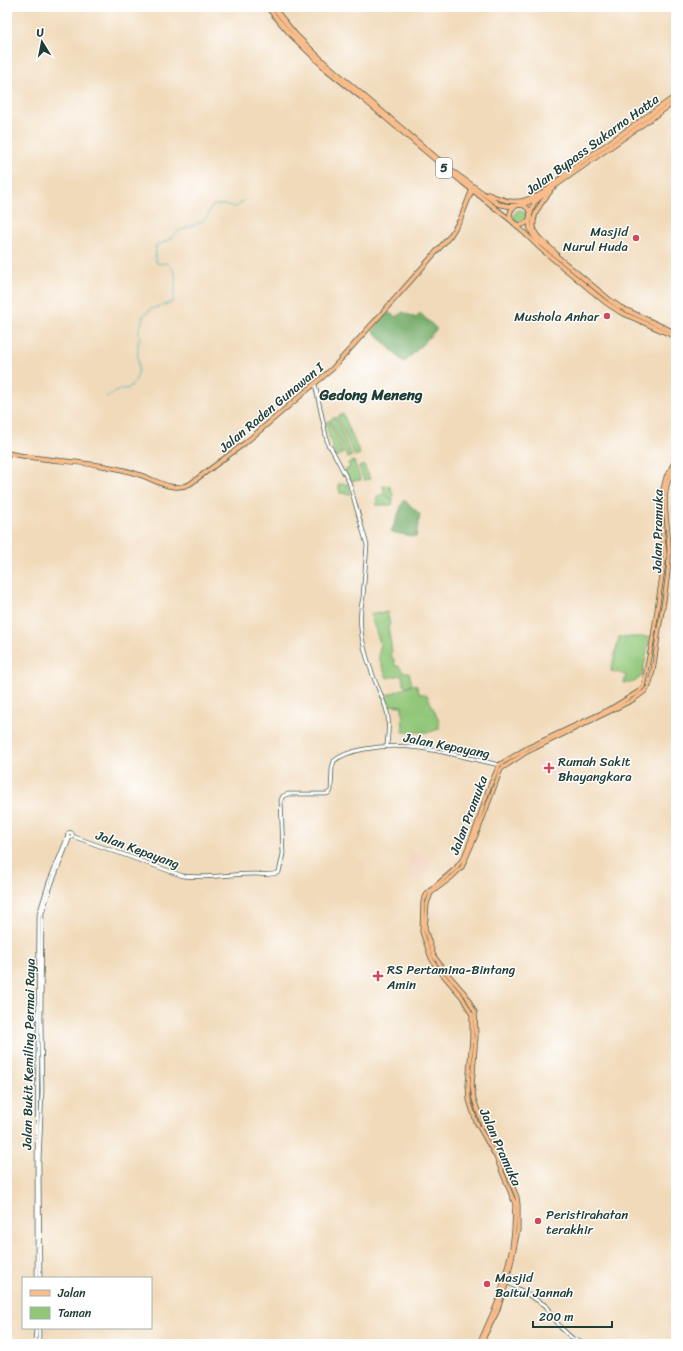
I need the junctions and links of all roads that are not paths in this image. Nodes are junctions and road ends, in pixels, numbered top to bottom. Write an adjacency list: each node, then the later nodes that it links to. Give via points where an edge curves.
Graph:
1 (267, 7): 5 (highway, 5, via 315,60)
2 (273, 7): 5 (highway, 5, via 324,62)
3 (676, 96): 7 (highway, Jalan Bypass Sukarno Hatta)
4 (676, 101): 7 (highway, Jalan Bypass Sukarno Hatta)
5 (372, 104): 6 (highway, 5)
6 (379, 110): 9 (highway, 5); 10 (highway, 5)
7 (632, 129): 8 (highway, Jalan Bypass Sukarno Hatta)
8 (549, 189): 10 (highway, via 532,198 514,202); 11 (highway, Jalan Bypass Sukarno Hatta, via 531,201); 12 (highway, Jalan Bypass Sukarno Hatta, via 534,204); 15 (highway, via 538,209 534,227 539,238)
9 (472, 190): 13 (highway, 5); 18 (highway, Jalan Raden Gunawan I, via 460,220 450,236 332,369)
10 (478, 190): 11 (highway, 5, via 498,204)
11 (518, 205): 12 (highway, via 528,208); 13 (highway, via 512,208 510,213)
12 (530, 216): 13 (highway, via 524,224); 14 (highway, via 529,228)
13 (514, 223): 14 (highway)
14 (552, 255): 15 (highway); 17 (highway, via 614,308)
15 (561, 260): 16 (highway, via 620,307)
16 (676, 333)
17 (676, 338)
18 (315, 384): 19 (highway, Jalan Raden Gunawan I, via 246,443 183,487 172,487 120,470); 24 (street, via 328,445 349,482 367,545 360,635 387,712)
19 (7, 453)
20 (676, 459): 22 (main road, Jalan Pramuka, via 666,477 661,497 660,519)
21 (676, 465): 22 (main road, Jalan Pramuka, via 668,480 666,491)
22 (666, 540): 23 (main road, Jalan Pramuka, via 669,555 660,609 641,690 608,710)
23 (539, 744): 25 (main road, Jalan Pramuka, via 527,748); 26 (main road, Jalan Pramuka, via 501,769)
24 (387, 746): 25 (street, Jalan Kepayang, via 437,751); 27 (street, Jalan Kepayang, via 356,750 335,760 332,764 330,791 327,794 283,796 283,854 279,872 276,874 183,876)
25 (499, 765): 26 (main road, Jalan Pramuka, via 486,796)
26 (479, 825): 28 (main road, Jalan Pramuka, via 461,861 427,893 422,910 422,932 433,963 462,997 472,1015); 29 (main road, Jalan Pramuka, via 462,867 430,895 425,930 444,972 466,995 475,1012)
27 (70, 836): 32 (street, Jalan Bukit Kemiling Permai Raya, via 42,913)
28 (468, 1085): 29 (main road); 30 (main road, Jalan Pramuka)
29 (472, 1085): 30 (main road, Jalan Pramuka)
30 (472, 1100): 31 (main road, Jalan Pramuka, via 476,1122 496,1158 513,1199)
31 (516, 1230): 33 (main road, Jalan Pramuka); 38 (main road, Jalan Pramuka, via 499,1299)
32 (38, 1277)
33 (507, 1282): 39 (main road, Jalan Pramuka); 40 (street, via 545,1305 561,1328 572,1338)
34 (36, 1329): 36 (street)
35 (39, 1329): 37 (street)
36 (36, 1344)
37 (39, 1344)
38 (479, 1344)
39 (482, 1344)
40 (585, 1344)

